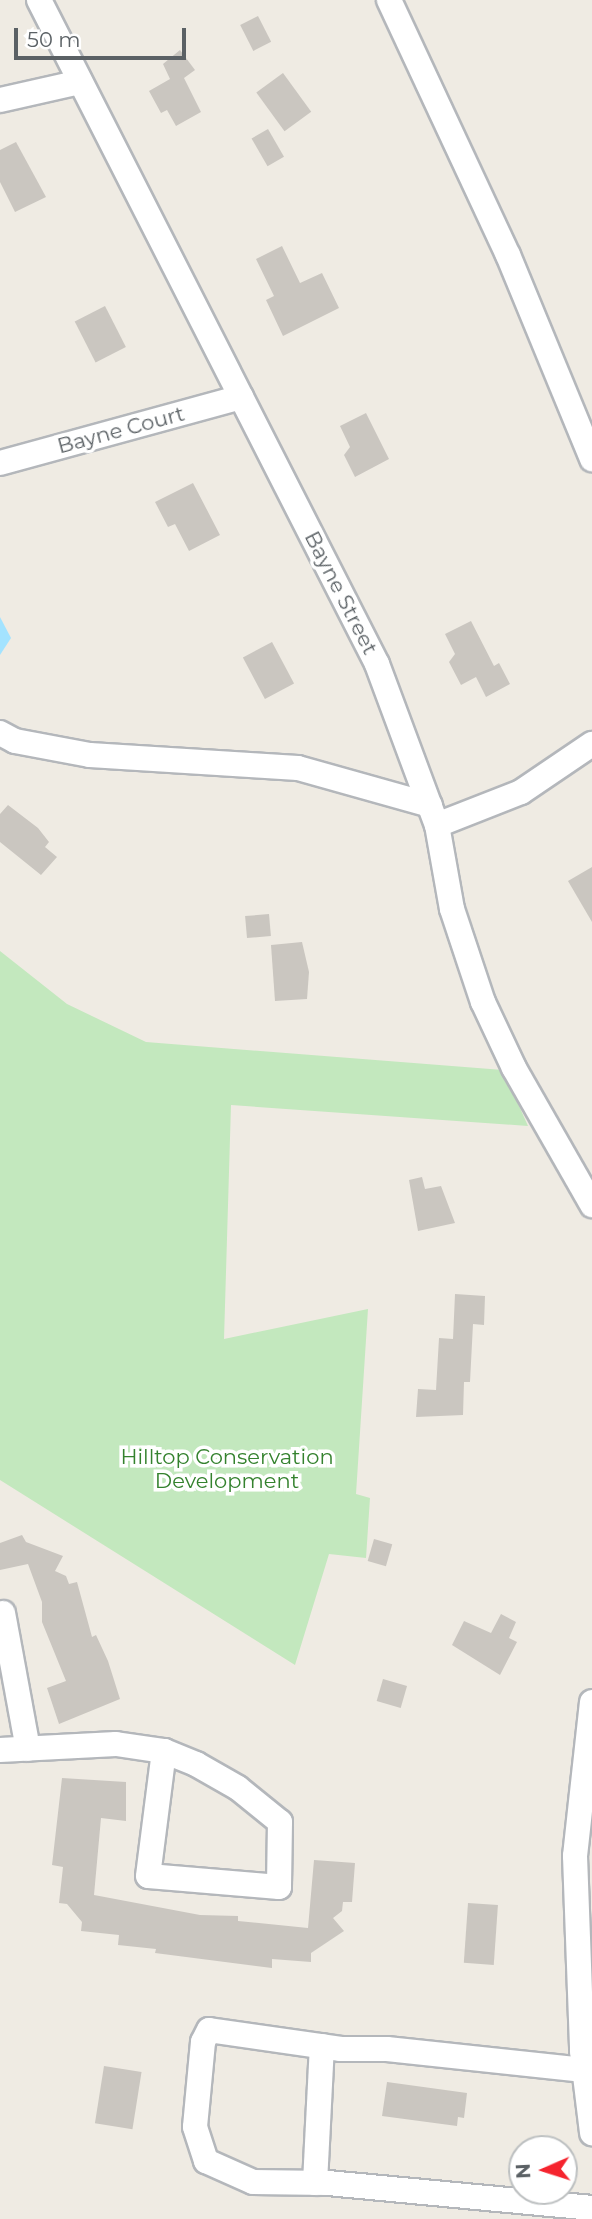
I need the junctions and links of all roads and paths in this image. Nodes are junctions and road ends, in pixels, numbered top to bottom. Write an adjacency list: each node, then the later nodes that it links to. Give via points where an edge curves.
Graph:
1 (39, 0): 3 (street, Bayne Street)
2 (389, 0): 6 (street, via 508,255)
3 (80, 82): 4 (street); 5 (street, Bayne Street)
4 (0, 100)
5 (241, 397): 7 (street, Bayne Court); 10 (street, Bayne Street, via 377,664)
6 (592, 459)
7 (0, 463)
8 (0, 733): 10 (street, via 15,741 90,755 298,768)
9 (592, 744): 10 (street, via 521,792)
10 (433, 815): 11 (street, Bayne Street, via 453,909 482,1002 513,1068)
11 (592, 1205)
12 (3, 1613): 14 (street)
13 (592, 1702): 17 (street, via 575,1856)
14 (28, 1749): 15 (street); 16 (street, via 116,1744)
15 (0, 1750)
16 (164, 1751): 16 (street, via 238,1788 280,1822 279,1887 148,1876)
17 (585, 1968): 19 (street)
18 (322, 2046): 19 (street); 21 (street); 21 (street, via 209,2030 194,2106 198,2145 206,2161 253,2182)
19 (584, 2070): 20 (street)
20 (592, 2133)
21 (315, 2183): 22 (street)
22 (592, 2208)

